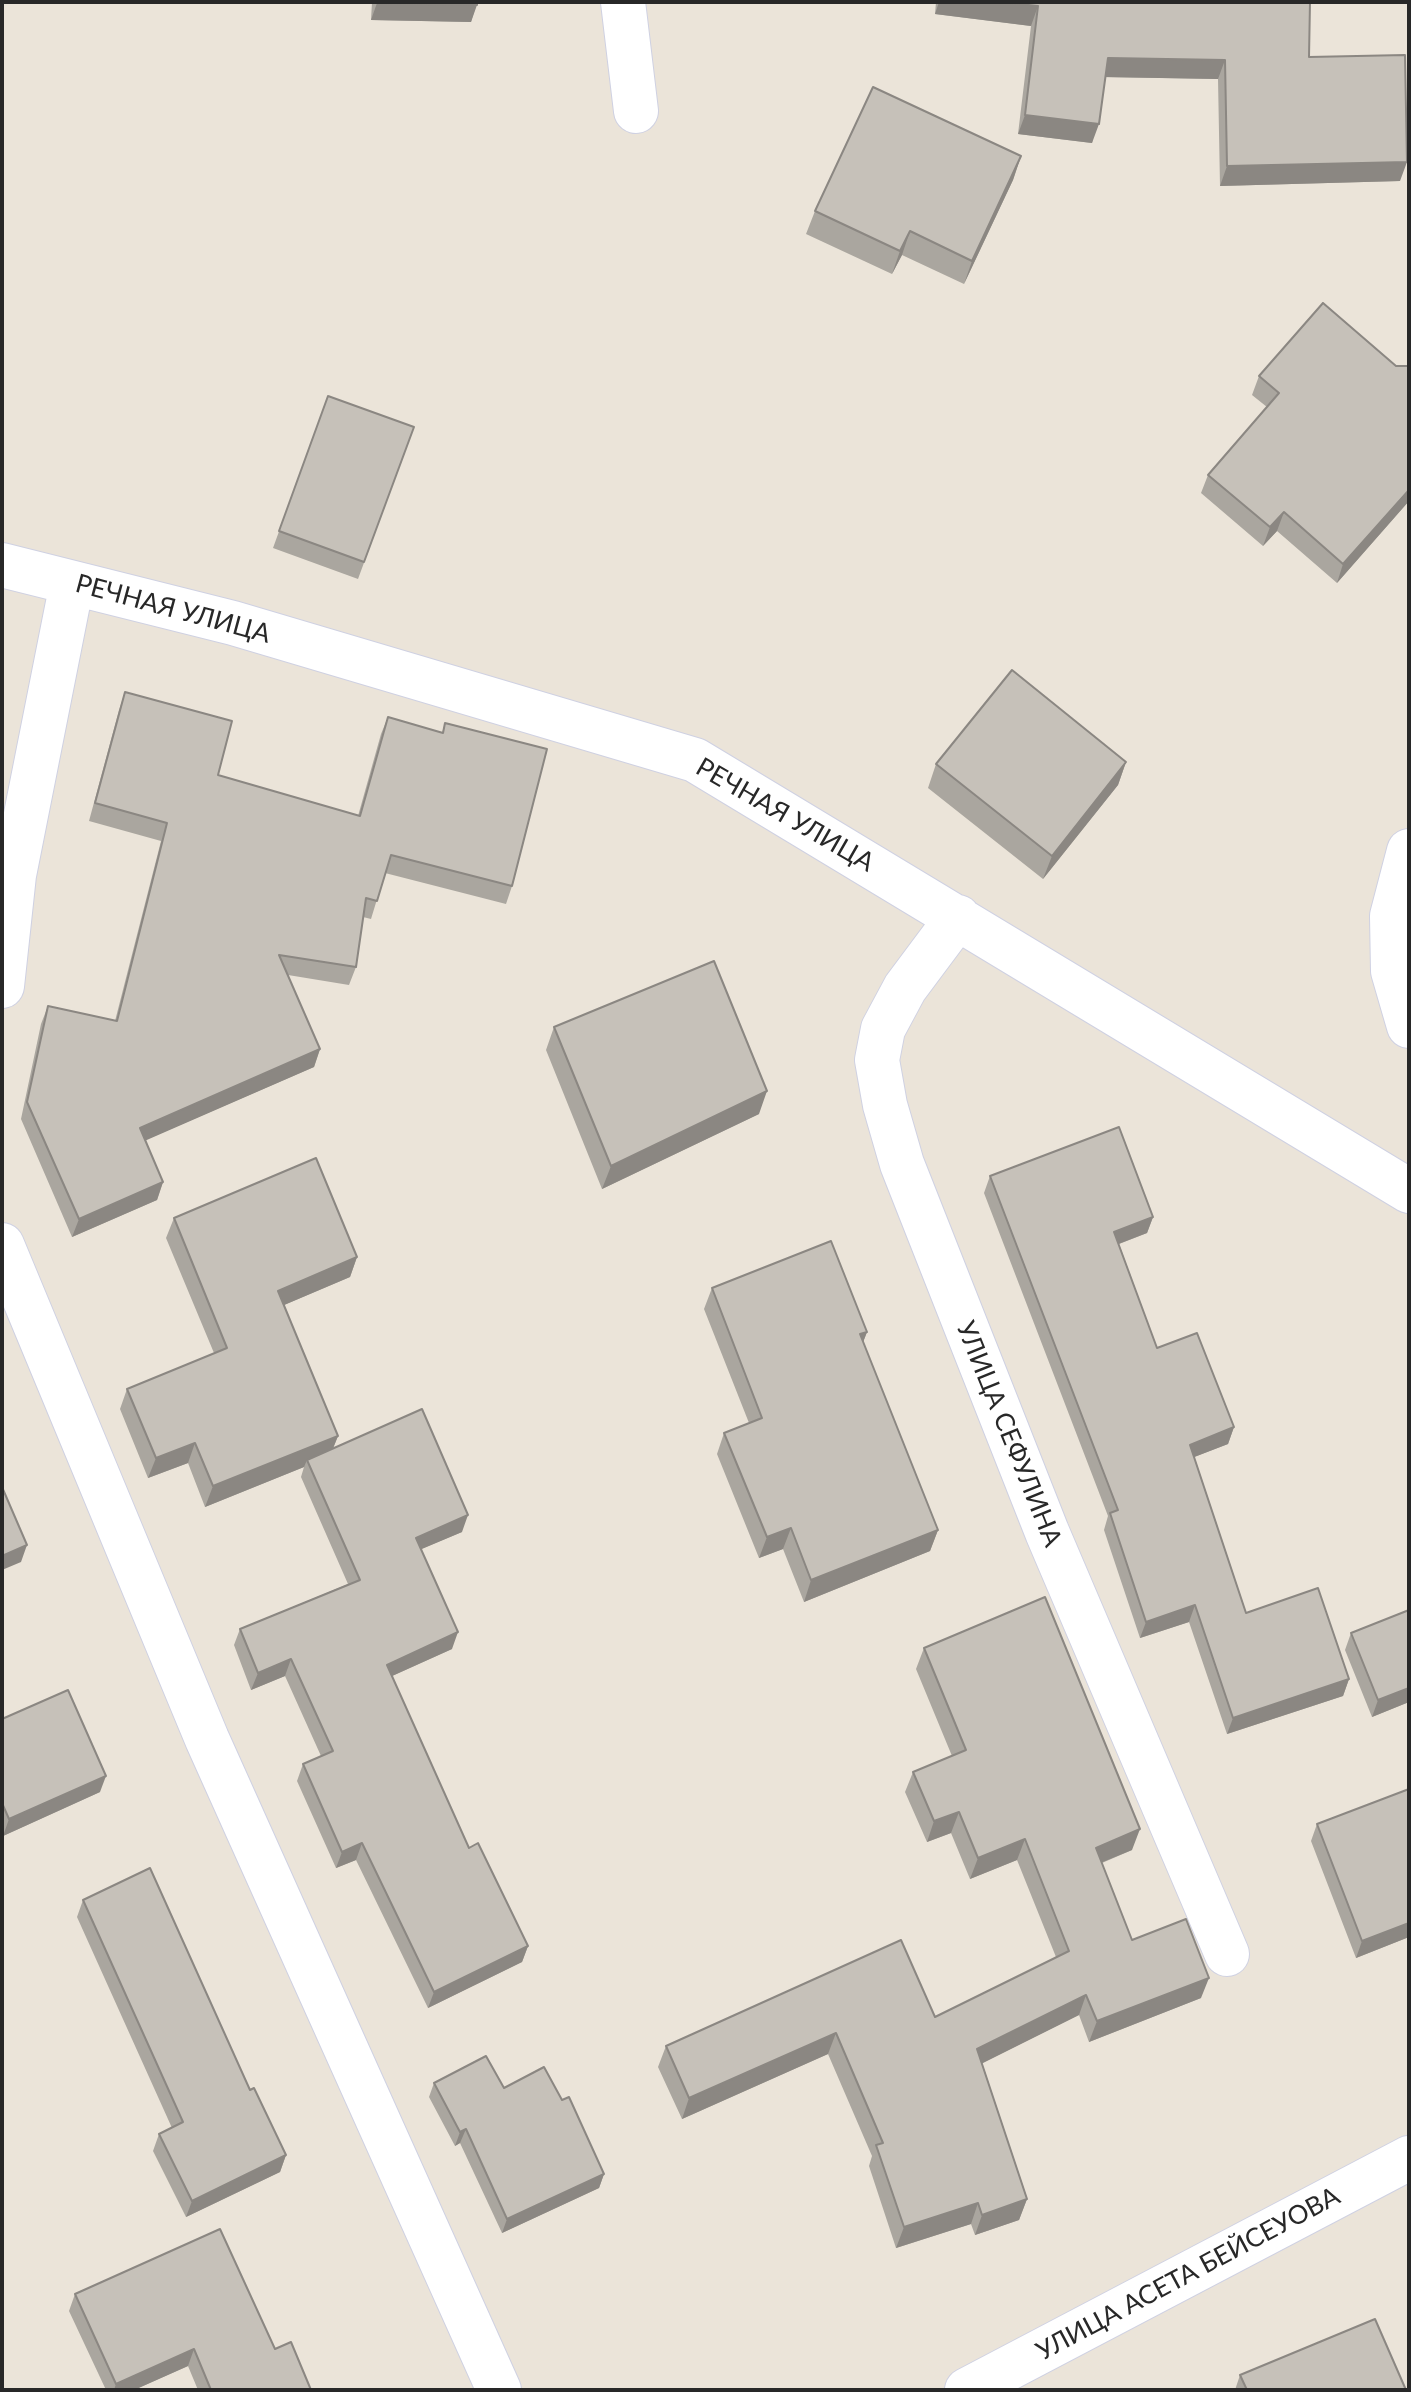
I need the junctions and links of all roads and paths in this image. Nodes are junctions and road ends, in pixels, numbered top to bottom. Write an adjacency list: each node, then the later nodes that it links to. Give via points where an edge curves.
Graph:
1 (623, 2): 2 (street)
2 (636, 111)
3 (2, 565): 4 (street, РЕЧНАЯ УЛИЦА)
4 (72, 583): 6 (street, РЕЧНАЯ УЛИЦА, via 233,623 695,760); 7 (street, via 14,875)
5 (1409, 851): 8 (street, via 1392,916 1393,971)
6 (958, 917): 9 (street, РЕЧНАЯ УЛИЦА); 11 (street, УЛИЦА СЕФУЛИНА, via 905,988 883,1029 877,1060 885,1105 902,1164 1047,1532)
7 (2, 986)
8 (1409, 1026)
9 (1409, 1191)
10 (2, 1245): 13 (street, via 207,1739)
11 (1227, 1954)
12 (1407, 2166): 14 (street, УЛИЦА АСЕТА БЕЙСЕУОВА)
13 (499, 2390)
14 (967, 2390)

